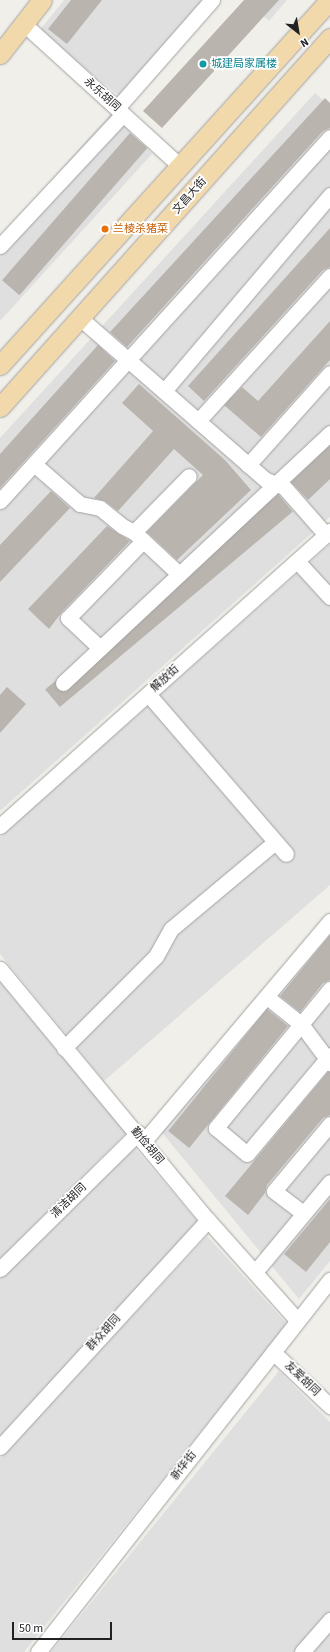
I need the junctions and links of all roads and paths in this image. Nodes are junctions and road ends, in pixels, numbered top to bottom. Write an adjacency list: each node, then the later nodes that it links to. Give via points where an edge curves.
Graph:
1 (42, 0): 4 (main road)
2 (212, 0): 7 (street)
3 (330, 0): 9 (main road)
4 (24, 24): 6 (main road); 7 (street, 永乐胡同)
5 (330, 38): 13 (main road, 文昌大街)
6 (0, 54)
7 (120, 111): 9 (street, 永乐胡同); 11 (street)
8 (330, 137): 14 (street)
9 (180, 166): 15 (main road)
10 (330, 195): 17 (street)
11 (0, 246)
12 (330, 276): 19 (street)
13 (80, 318): 14 (street); 18 (main road, 文昌大街)
14 (128, 360): 17 (street); 21 (street)
15 (0, 365)
16 (330, 373): 22 (street)
17 (164, 391): 19 (street)
18 (0, 407)
19 (198, 421): 22 (street)
20 (330, 433): 24 (street)
21 (34, 464): 25 (street); 27 (street, via 80,504 100,508)
22 (248, 465): 24 (street, via 266,480)
23 (189, 476): 27 (street)
24 (276, 484): 26 (street, via 284,487); 29 (street)
25 (0, 501)
26 (328, 533): 28 (street, 解放街)
27 (139, 536): 29 (street); 31 (street, via 68,618)
28 (297, 561): 30 (street); 33 (street, 解放街)
29 (179, 574): 31 (street)
30 (330, 597)
31 (100, 648): 32 (street)
32 (63, 683)
33 (148, 694): 34 (street, 解放街); 35 (street)
34 (0, 826)
35 (275, 842): 36 (street); 42 (street, via 171,929 156,956)
36 (286, 854)
37 (330, 921): 40 (street, 清洁胡同)
38 (0, 970): 42 (street, 勤俭胡同)
39 (330, 989): 41 (street)
40 (267, 997): 41 (street); 45 (street, 清洁胡同)
41 (301, 1024): 43 (street); 43 (street, via 216,1128 247,1154)
42 (64, 1048): 45 (street, 勤俭胡同)
43 (329, 1059)
44 (330, 1124): 47 (street, via 274,1192)
45 (141, 1137): 48 (street, 勤俭胡同); 49 (street, 清洁胡同)
46 (330, 1182): 47 (street)
47 (303, 1213): 50 (street)
48 (208, 1220): 50 (street, 勤俭胡同); 55 (street, 群众胡同)
49 (0, 1269)
50 (255, 1272): 52 (street, 勤俭胡同)
51 (330, 1280): 52 (street, 新华街)
52 (297, 1320): 53 (street, 新华街)
53 (273, 1352): 54 (street, 友爱胡同); 57 (street, 新华街)
54 (330, 1406)
55 (0, 1447)
56 (330, 1620): 58 (street)
57 (38, 1652)
58 (302, 1652)

